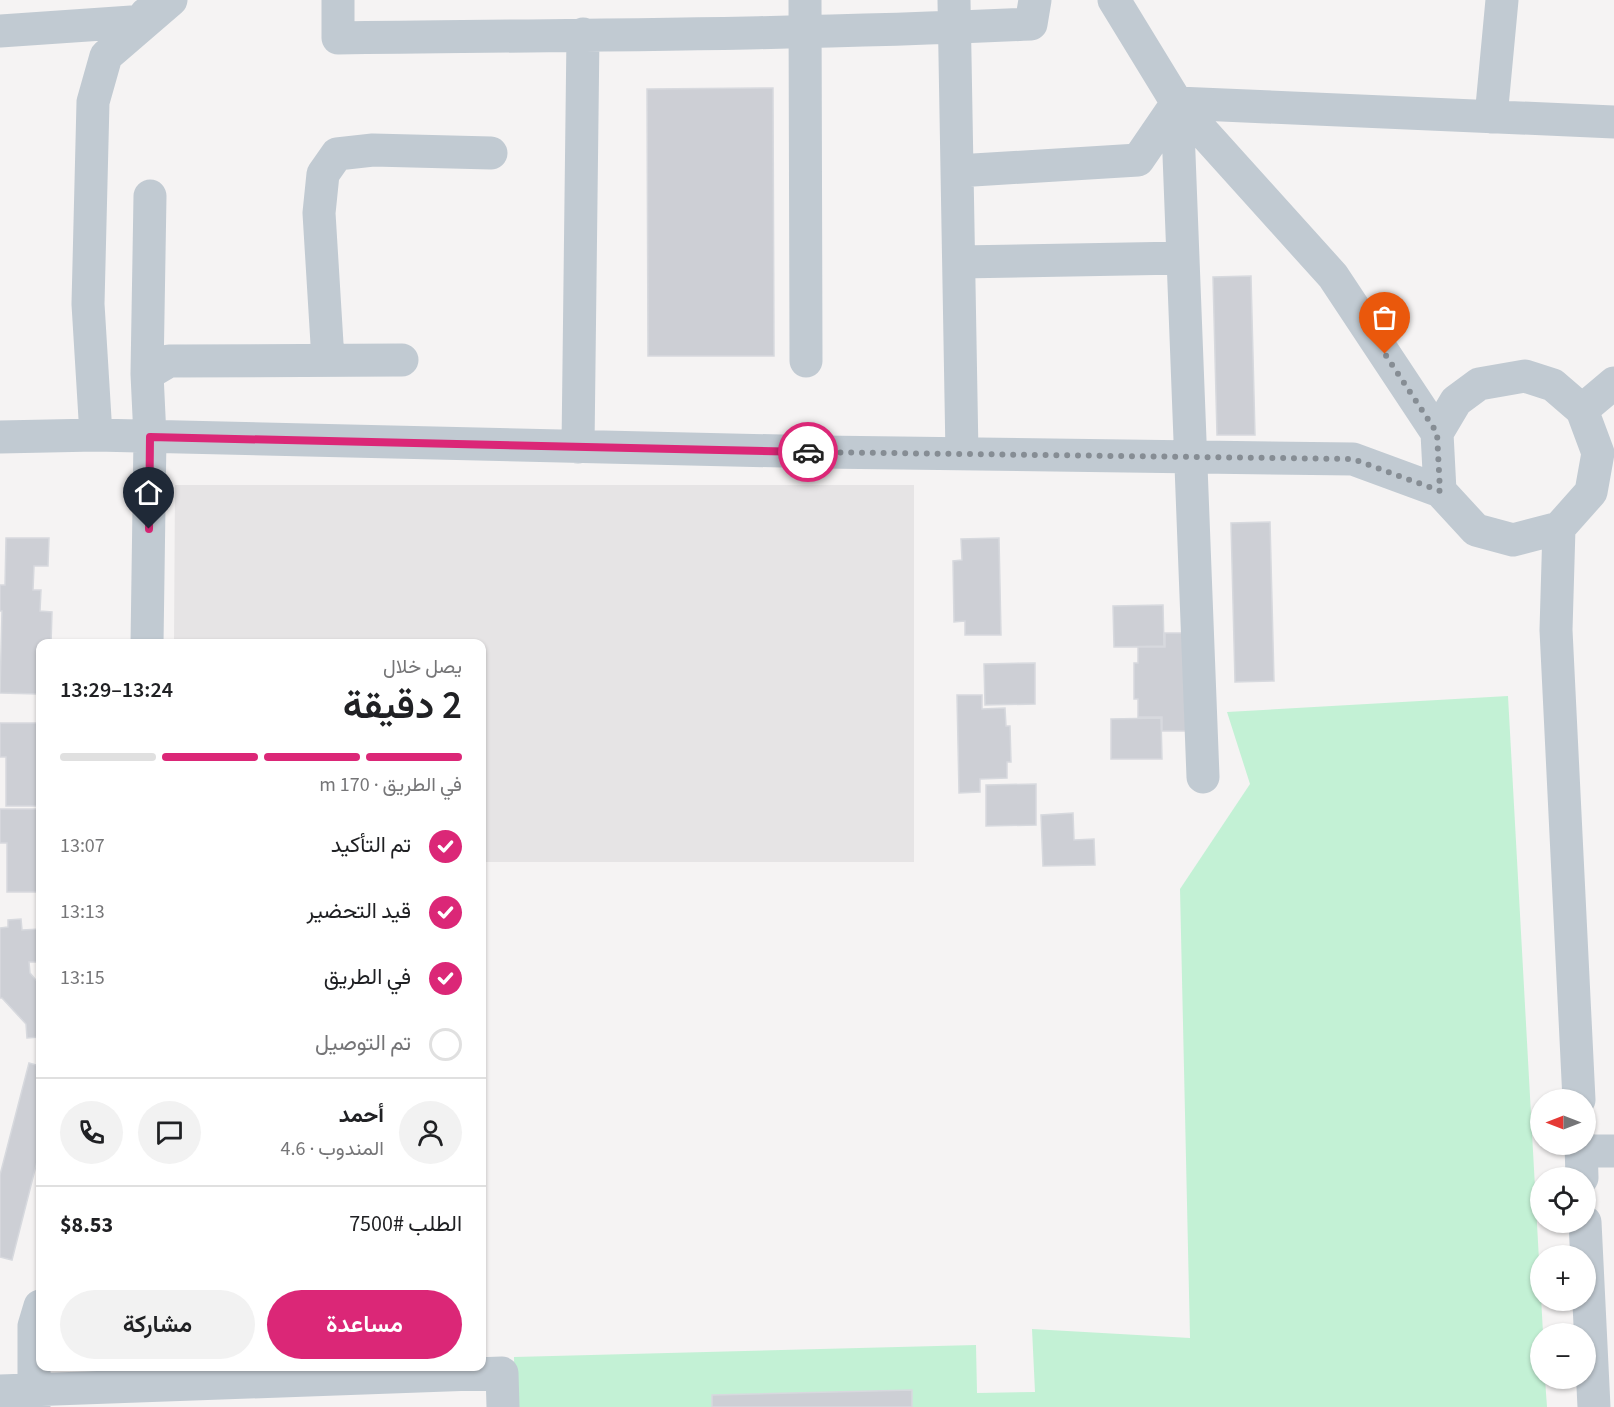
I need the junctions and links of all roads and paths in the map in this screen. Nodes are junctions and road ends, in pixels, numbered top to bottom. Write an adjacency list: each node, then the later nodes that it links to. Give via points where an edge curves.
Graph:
1 (171, 0): 6 (street)
2 (338, 0): 10 (street, via 338,38)
3 (1035, 0): 7 (street, via 1031,24)
4 (1114, 0): 11 (street)
5 (1502, 0): 12 (street)
6 (146, 11): 9 (street); 26 (street, via 106,56 93,102 88,304)
7 (954, 14): 8 (street); 15 (street)
8 (805, 16): 10 (street); 21 (street)
9 (0, 31)
10 (583, 34): 29 (street)
11 (1177, 103): 12 (street); 15 (street, via 1138,160); 17 (street); 25 (street, via 1334,276)
12 (1491, 117): 13 (street)
13 (1614, 122)
14 (491, 153): 19 (street, via 373,150 337,154 323,174 319,213)
15 (957, 171): 18 (street)
16 (150, 196): 22 (street)
17 (1183, 258): 18 (street); 31 (street)
18 (959, 262): 30 (street)
19 (328, 360): 20 (street); 22 (street, via 169,361)
20 (402, 360)
21 (806, 361)
22 (147, 374): 28 (street)
23 (1614, 383): 24 (street)
24 (1582, 410): 25 (street, via 1553,385 1525,376 1479,384 1456,401); 33 (street, via 1598,453 1591,492)
25 (1437, 433): 32 (street)
26 (96, 435): 27 (street); 28 (street)
27 (0, 437)
28 (150, 437): 29 (street); 34 (street)
29 (578, 447): 30 (street)
30 (962, 454): 31 (street)
31 (1191, 457): 32 (street, via 1353,459); 35 (street)
32 (1440, 491): 33 (street, via 1476,530 1513,540)
33 (1559, 528): 36 (street, via 1556,630)
34 (147, 639)
35 (1203, 777)
36 (1578, 1089)
37 (1614, 1151): 38 (street)
38 (1582, 1158)
39 (1586, 1233): 44 (street)
40 (36, 1319): 42 (street)
41 (0, 1391): 42 (street)
42 (34, 1399): 43 (street, via 502,1373)
43 (502, 1407)
44 (1594, 1407)

